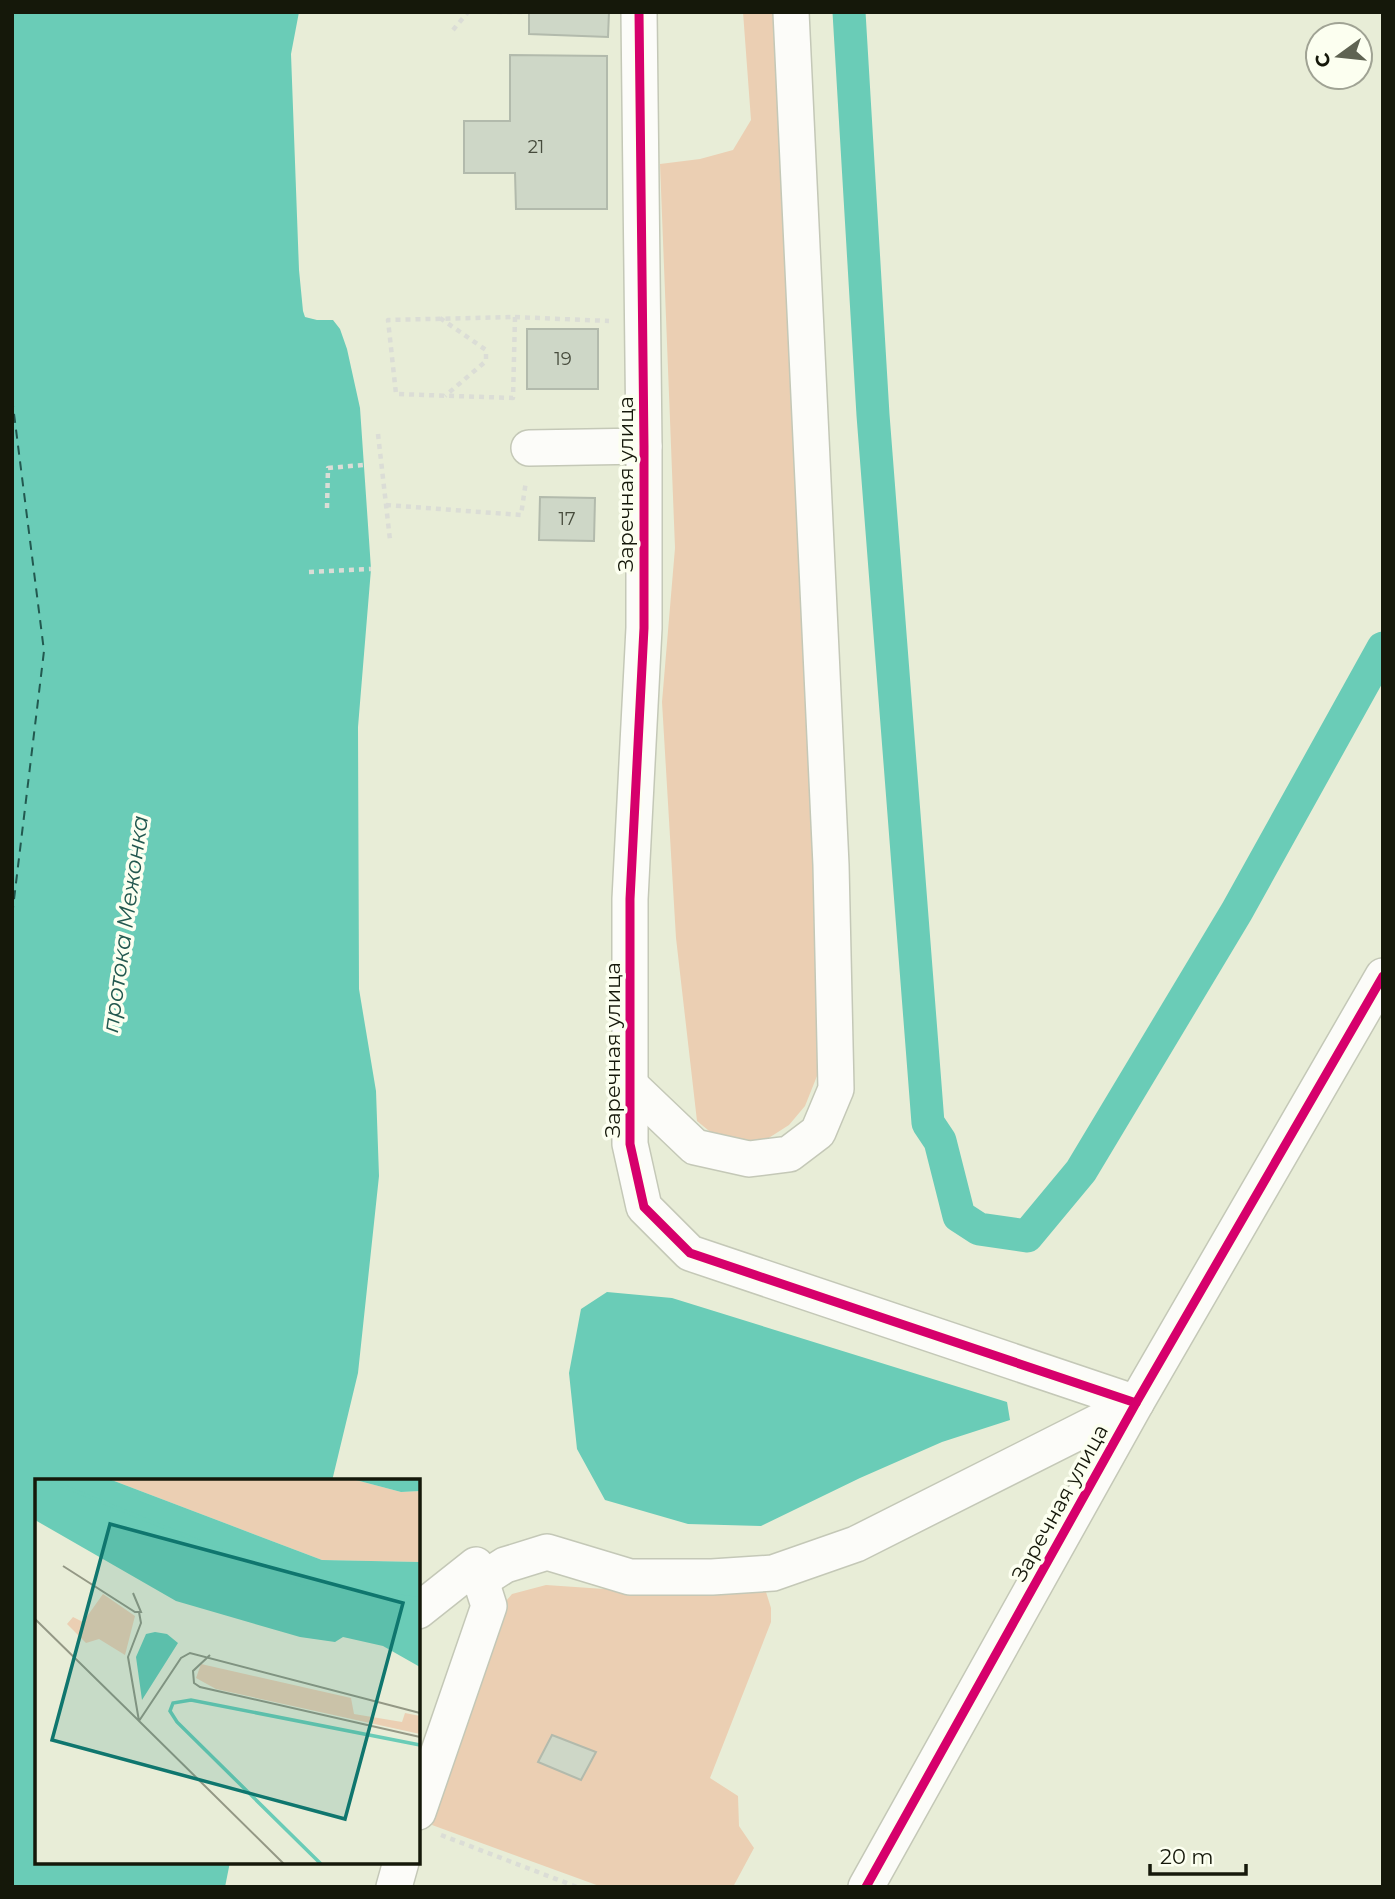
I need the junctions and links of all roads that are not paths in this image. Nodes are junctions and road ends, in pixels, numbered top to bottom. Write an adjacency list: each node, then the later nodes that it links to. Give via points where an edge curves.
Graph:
1 (639, 12): 3 (street, Заречная улица)
2 (791, 12): 6 (street, via 831,865 836,1089 818,1132 789,1154 748,1159 695,1147)
3 (644, 446): 4 (street); 6 (street, Заречная улица, via 644,628 630,899)
4 (529, 448)
5 (1383, 976): 7 (street)
6 (629, 1084): 7 (street, Заречная улица, via 629,1144 644,1207 690,1252)
7 (1136, 1403): 8 (street, via 856,1544 773,1573 630,1577 547,1552 505,1565); 13 (street, Заречная улица)
8 (480, 1581): 9 (street, via 475,1565); 10 (street, via 489,1606)
9 (420, 1609)
10 (424, 1821)
11 (400, 1864): 12 (street)
12 (394, 1887)
13 (866, 1887)

